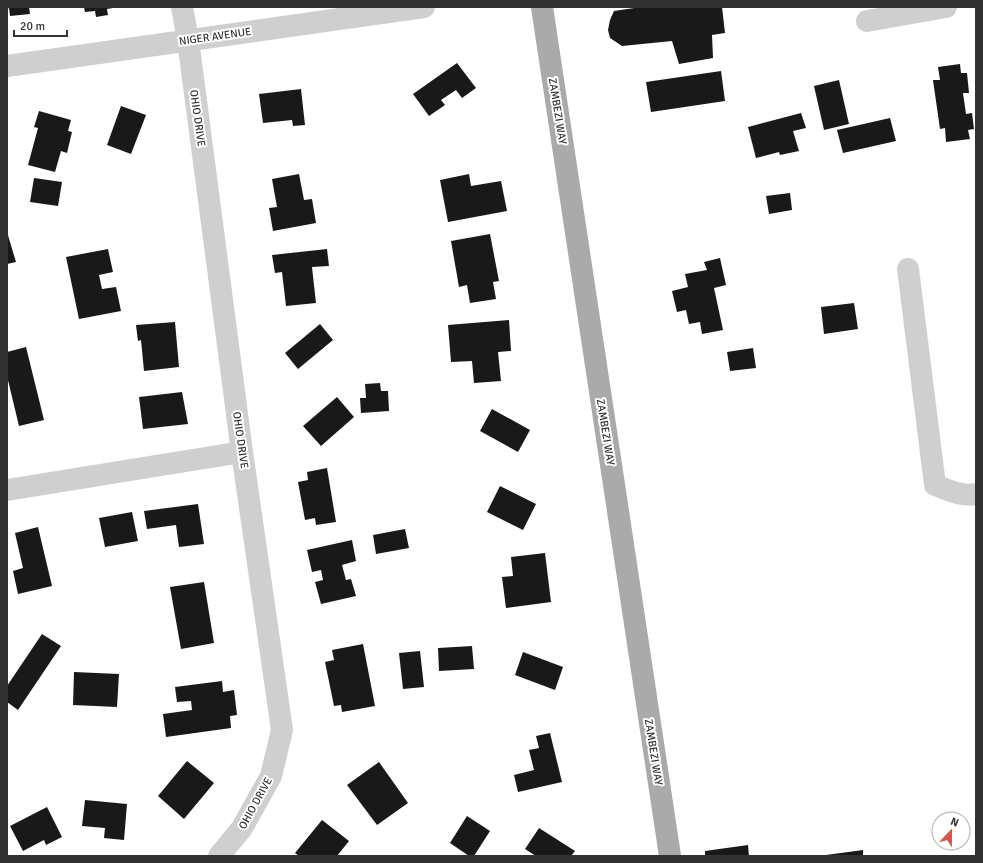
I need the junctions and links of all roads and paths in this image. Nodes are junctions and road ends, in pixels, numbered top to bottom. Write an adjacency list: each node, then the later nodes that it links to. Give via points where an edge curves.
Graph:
1 (182, 7): 6 (street, OHIO DRIVE)
2 (424, 7): 6 (street, NIGER AVENUE)
3 (542, 7): 12 (main road, ZAMBEZI WAY)
4 (946, 7): 5 (street)
5 (867, 21)
6 (188, 40): 7 (street, NIGER AVENUE); 9 (street, OHIO DRIVE)
7 (7, 66)
8 (908, 269): 11 (street, via 935,485 954,492)
9 (242, 452): 10 (street); 13 (street, OHIO DRIVE, via 282,730 271,776 242,828)
10 (7, 490)
11 (976, 494)
12 (669, 847): 14 (street)
13 (219, 856)
14 (656, 856)

